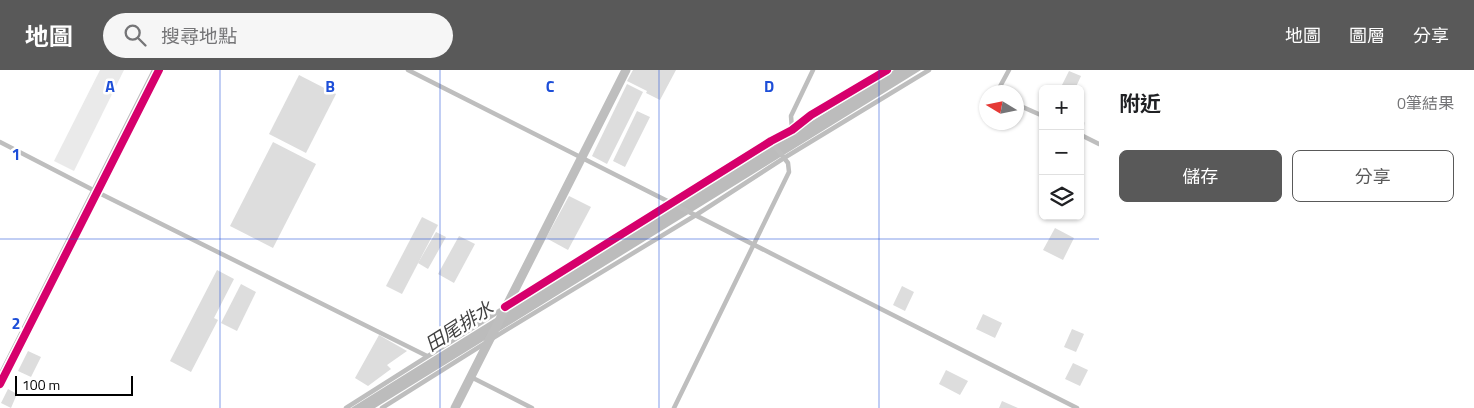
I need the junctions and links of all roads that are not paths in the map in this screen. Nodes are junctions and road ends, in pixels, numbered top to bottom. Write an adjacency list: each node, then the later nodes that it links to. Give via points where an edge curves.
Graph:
1 (159, 70): 18 (street)
2 (408, 70): 16 (lane)
3 (626, 70): 16 (street)
4 (813, 70): 11 (lane, via 791,116)
5 (887, 70): 11 (street)
6 (929, 70): 17 (lane)
7 (1009, 70): 8 (lane)
8 (1001, 85)
9 (1024, 108): 10 (lane)
10 (1039, 114)
11 (792, 130): 14 (street)
12 (1081, 130): 15 (lane, via 1081,135)
13 (0, 142): 18 (lane)
14 (773, 144): 17 (lane); 19 (street)
15 (1099, 144)
16 (582, 157): 19 (lane); 22 (street)
17 (784, 158): 20 (lane); 21 (lane, via 789,172)
18 (97, 192): 24 (lane); 26 (street)
19 (674, 203): 20 (lane); 22 (street)
20 (696, 215): 21 (lane); 23 (lane)
21 (754, 244): 31 (lane); 32 (lane)
22 (505, 307): 23 (street); 24 (lane)
23 (488, 341): 25 (street); 28 (lane)
24 (427, 356): 27 (lane)
25 (471, 377): 29 (street); 30 (lane)
26 (0, 384)
27 (346, 408)
28 (382, 408)
29 (455, 408)
30 (532, 408)
31 (674, 408)
32 (1076, 408)

